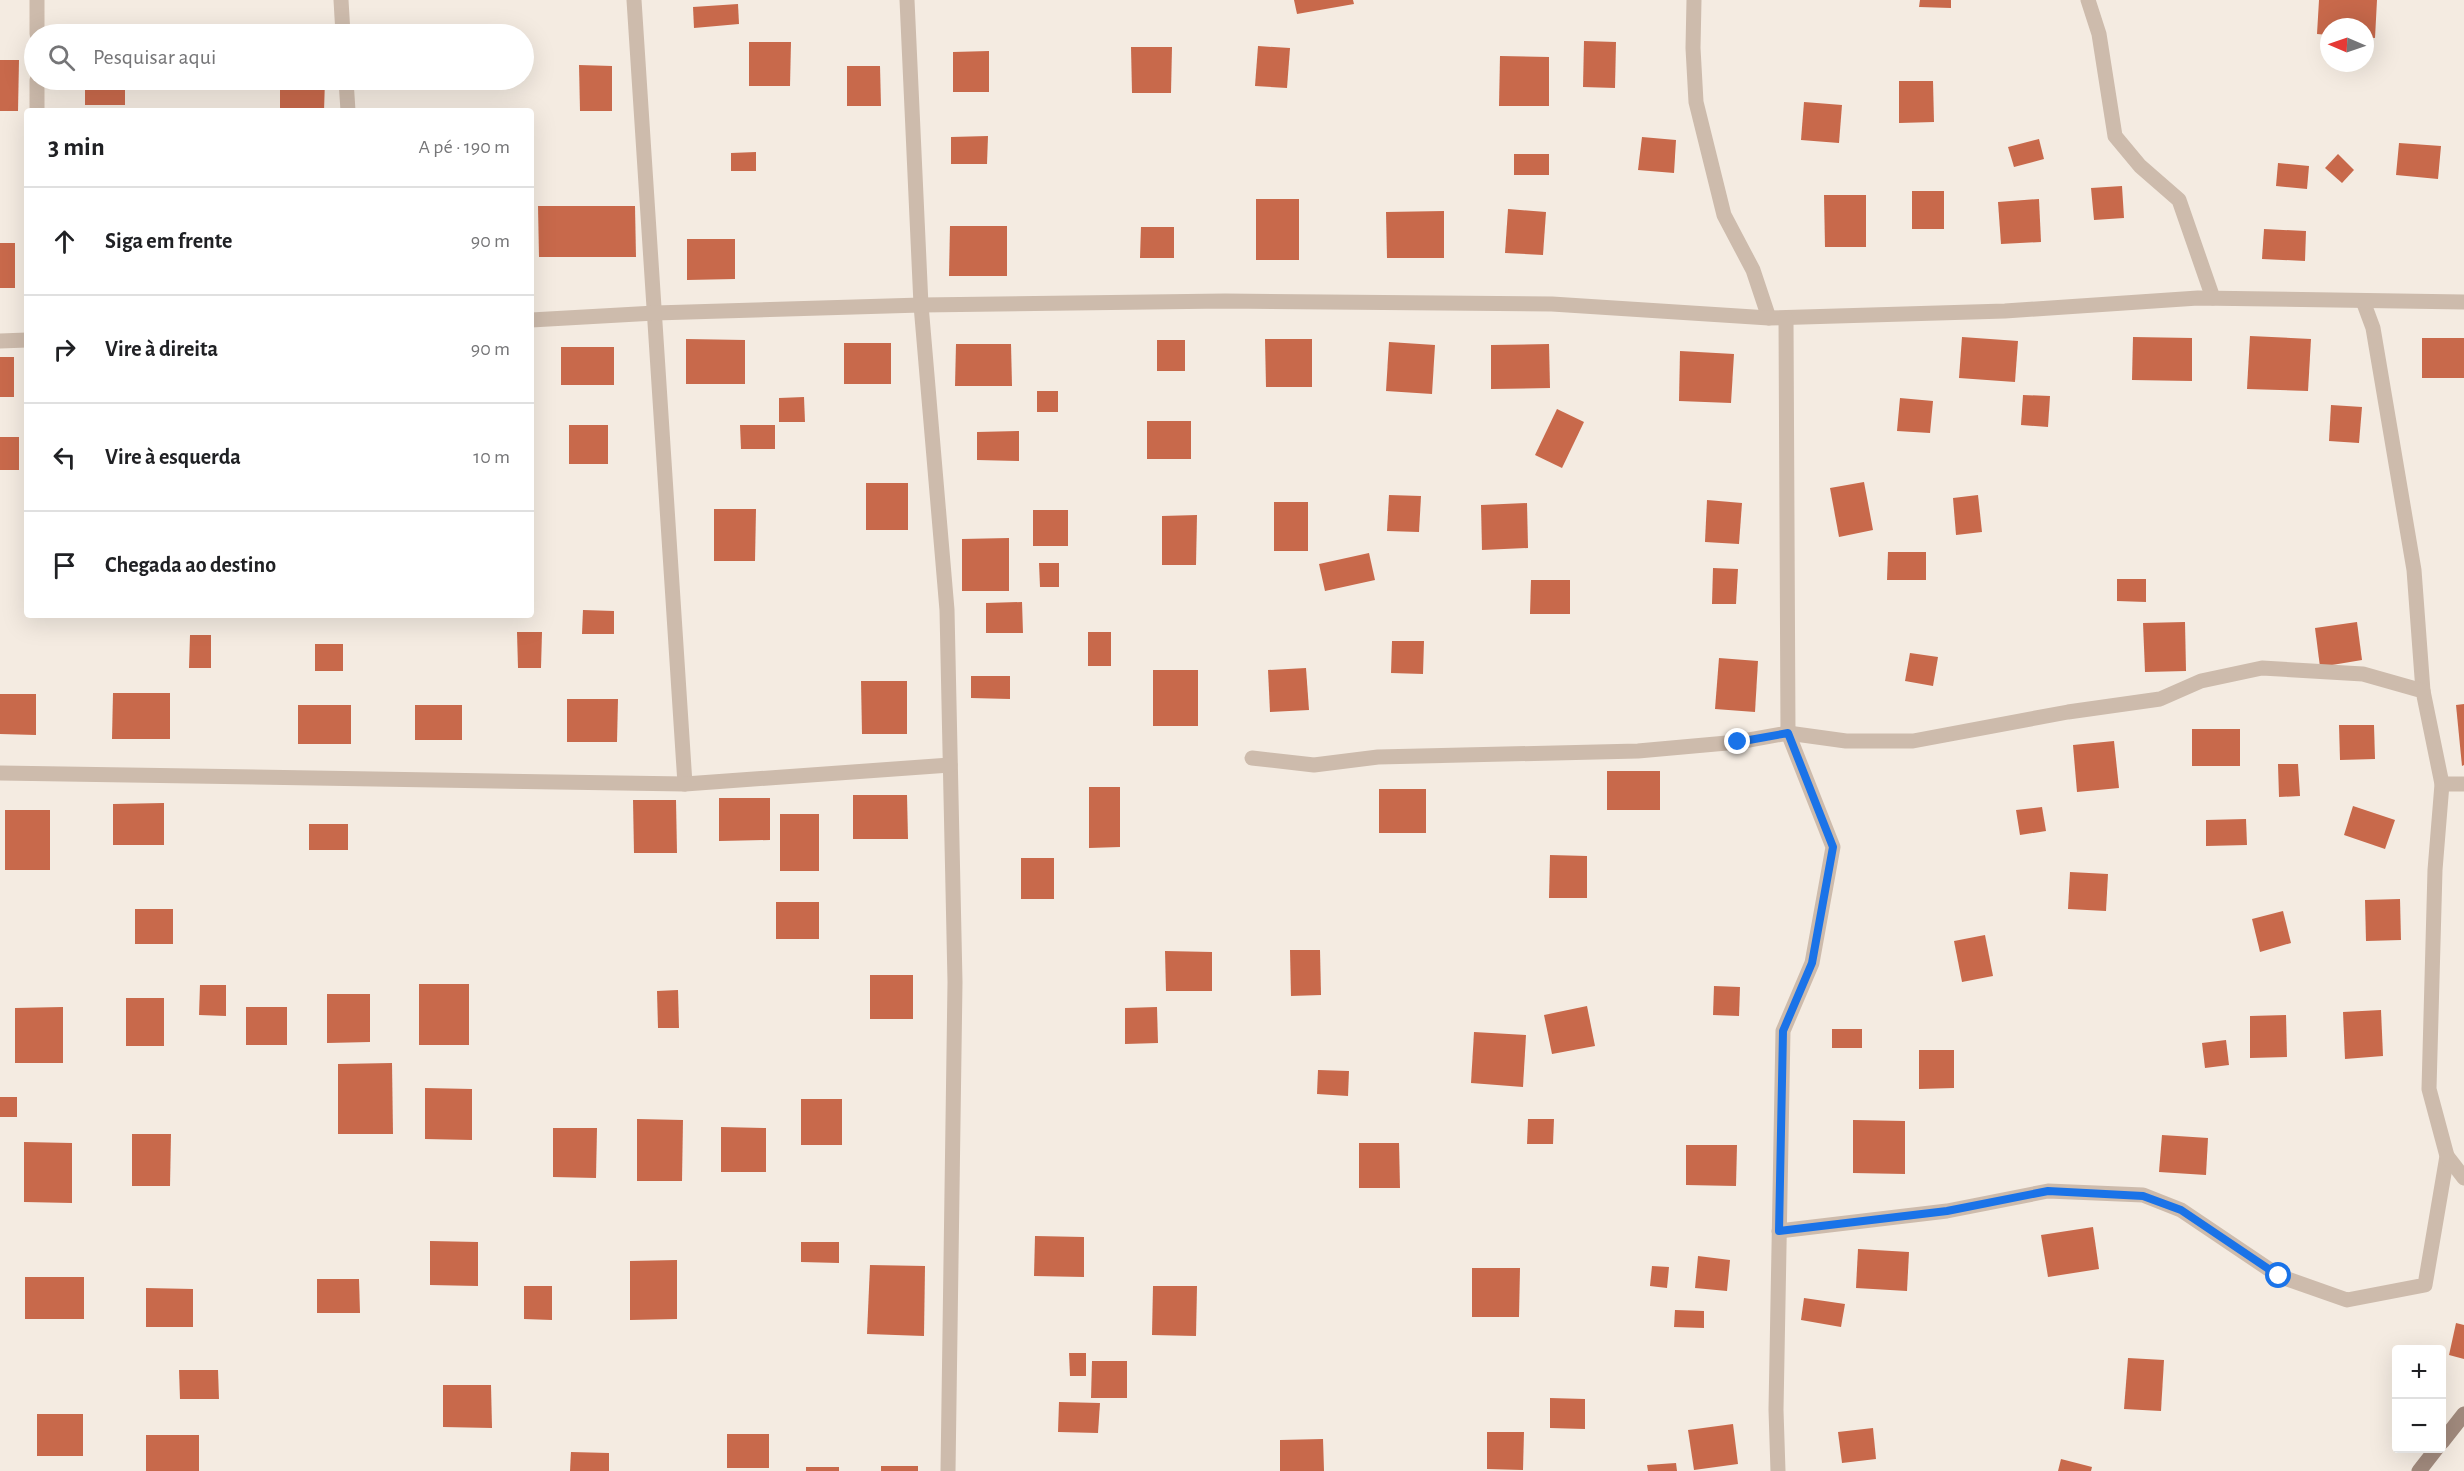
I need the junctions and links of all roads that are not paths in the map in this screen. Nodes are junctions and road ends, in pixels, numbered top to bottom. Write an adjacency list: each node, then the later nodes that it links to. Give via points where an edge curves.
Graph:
1 (37, 0): 7 (street)
2 (341, 0): 8 (street)
3 (634, 0): 17 (street)
4 (908, 0): 16 (street)
5 (1694, 0): 18 (street, via 1696,102 1724,215 1753,270)
6 (2088, 0): 13 (street, via 2099,34 2115,136 2140,166 2179,200)
7 (37, 24)
8 (342, 24)
9 (37, 90): 11 (street)
10 (347, 90): 12 (street)
11 (37, 108)
12 (348, 108)
13 (2213, 298): 14 (street); 19 (street, via 2005,311)
14 (2363, 301): 15 (street); 23 (street, via 2373,328 2414,570)
15 (2464, 302)
16 (921, 305): 17 (street); 18 (street, via 1225,301 1552,304); 26 (street, via 947,610)
17 (655, 313): 20 (street); 28 (street)
18 (1769, 318): 19 (street)
19 (1786, 318): 24 (street)
20 (534, 320)
21 (24, 340): 22 (street)
22 (0, 341)
23 (2423, 691): 24 (street, via 2362,674 2262,668 2201,681 2160,699 1913,741 1846,741); 29 (street)
24 (1788, 733): 25 (street, via 1638,751 1378,757 1314,765); 33 (street, via 1833,847 1812,963 1783,1031)
25 (1252, 758)
26 (950, 765): 28 (street); 37 (street, via 955,982)
27 (0, 773): 28 (street)
28 (685, 784)
29 (2442, 784): 30 (street); 31 (street, via 2435,870 2429,1089)
30 (2464, 784)
31 (2447, 1156): 32 (street); 33 (street, via 2425,1285 2347,1300 2279,1276 2181,1210 2143,1196 2048,1191 1947,1211)
32 (2464, 1178)
33 (1779, 1231): 38 (street)
34 (2464, 1413): 35 (street)
35 (2446, 1437)
36 (2434, 1453): 39 (street)
37 (948, 1471)
38 (1778, 1471)
39 (2419, 1471)

